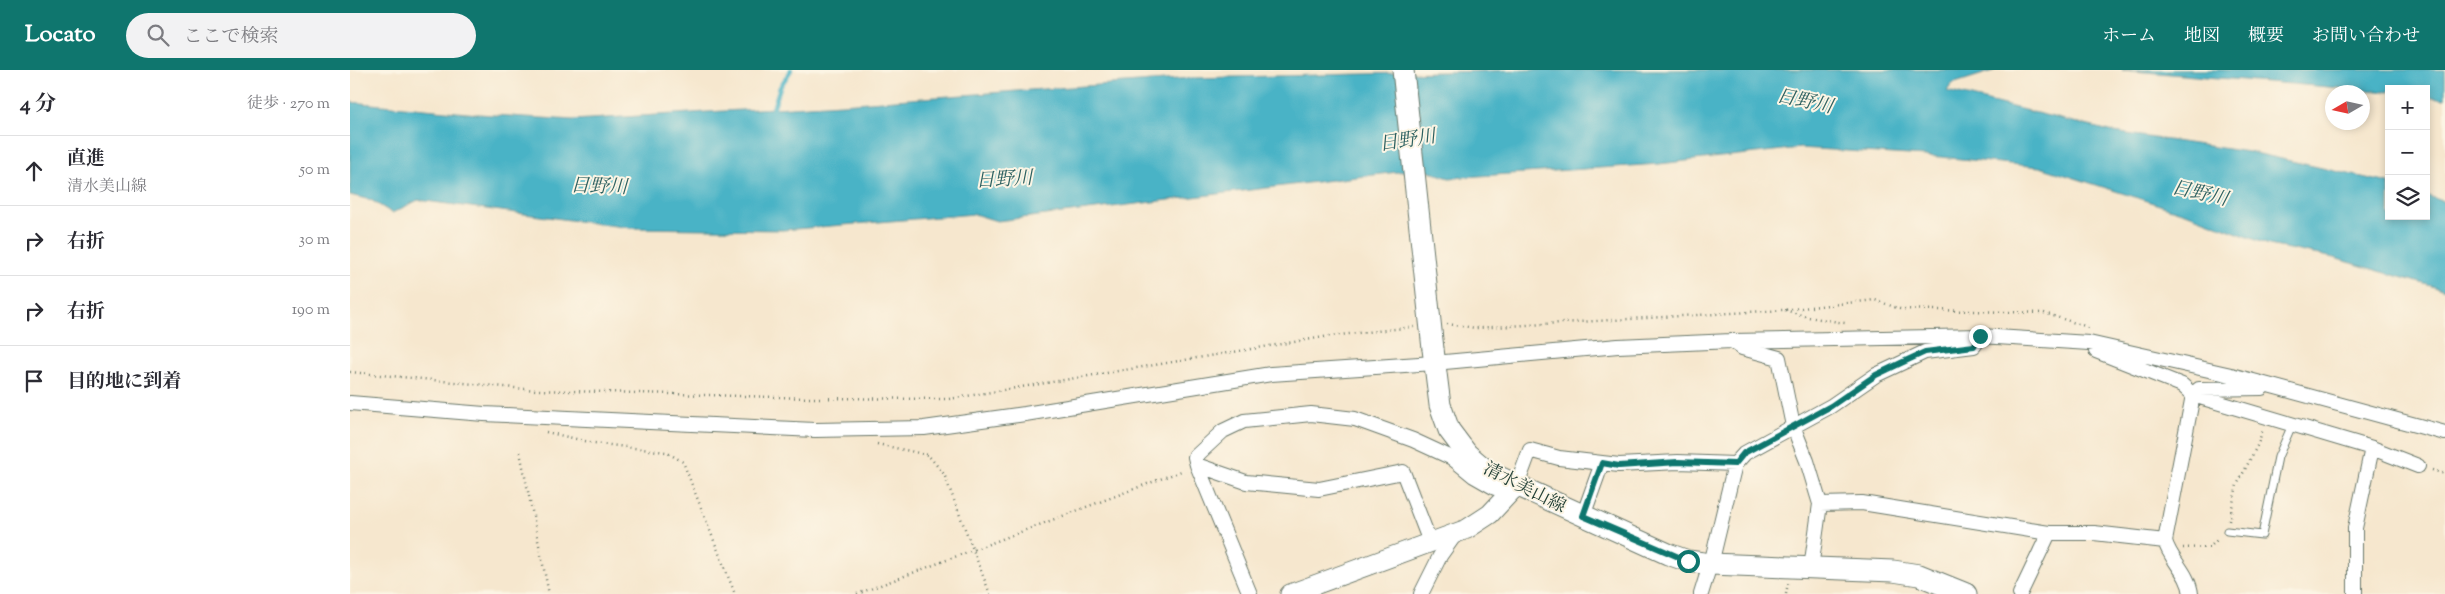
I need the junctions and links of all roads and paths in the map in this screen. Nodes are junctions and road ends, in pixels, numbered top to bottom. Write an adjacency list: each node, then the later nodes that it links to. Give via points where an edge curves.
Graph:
1 (1403, 70): 10 (main road, 清水美山線, bridge)
2 (1783, 310): 3 (path, via 1476,328); 4 (path); 6 (path, via 1875,300 1900,309 2044,313)
3 (1441, 324)
4 (1854, 325)
5 (1422, 326): 11 (path, via 1330,336 949,399 536,390)
6 (2096, 329)
7 (1980, 336): 8 (street); 9 (street); 16 (street, via 1974,346 1925,352 1876,375 1831,406)
8 (1732, 341): 10 (street); 16 (street, via 1742,348 1778,358)
9 (2090, 343): 12 (street); 13 (street, via 2096,350 2182,385)
10 (1434, 356): 14 (street, via 1271,374 924,428 815,430 484,414); 27 (main road, 清水美山線, via 1440,404 1449,430 1467,454 1488,472)
11 (350, 372)
12 (2277, 388): 13 (street, via 2199,389); 19 (street)
13 (2193, 395): 15 (street); 34 (street)
14 (350, 403)
15 (2267, 418): 17 (street); 30 (path, via 2237,485)
16 (1793, 426): 24 (street, via 1744,453); 28 (street)
17 (2292, 426): 21 (street); 30 (lane, via 2278,457 2262,535)
18 (541, 431): 39 (path, via 594,443 666,452 684,462)
19 (2445, 433)
20 (876, 444): 35 (path, via 928,455 944,474)
21 (2372, 448): 26 (street); 49 (street, via 2355,528)
22 (520, 452): 38 (path)
23 (1602, 463): 24 (street, via 1619,466 1678,462); 27 (street, via 1559,458 1530,450); 29 (street)
24 (1735, 464): 36 (street)
25 (1197, 465): 27 (street, via 1195,457 1216,437 1244,421 1311,414 1355,419 1452,458 1495,488); 33 (street, via 1246,482 1319,489 1403,472); 35 (path); 42 (street)
26 (2418, 466)
27 (1517, 486): 29 (main road, 清水美山線); 31 (street, via 1490,514)
28 (1820, 504): 32 (street, via 1862,503); 37 (street)
29 (1583, 516): 36 (main road, 清水美山線, via 1668,554)
30 (2227, 531): 34 (path, via 2210,547)
31 (1457, 532): 33 (street); 44 (street)
32 (2049, 534): 34 (street, via 2094,534); 47 (street)
33 (1430, 542): 43 (street)
34 (2166, 545): 48 (street, via 2190,585)
35 (974, 550): 40 (path); 41 (path)
36 (1710, 566): 37 (main road, 清水美山線); 45 (street)
37 (1811, 568): 46 (main road, 清水美山線, via 1892,571 1919,576)
38 (549, 594)
39 (735, 594)
40 (857, 594)
41 (990, 594)
42 (1250, 594)
43 (1290, 594)
44 (1420, 594)
45 (1701, 594)
46 (1966, 594)
47 (2020, 594)
48 (2191, 594)
49 (2355, 594)

